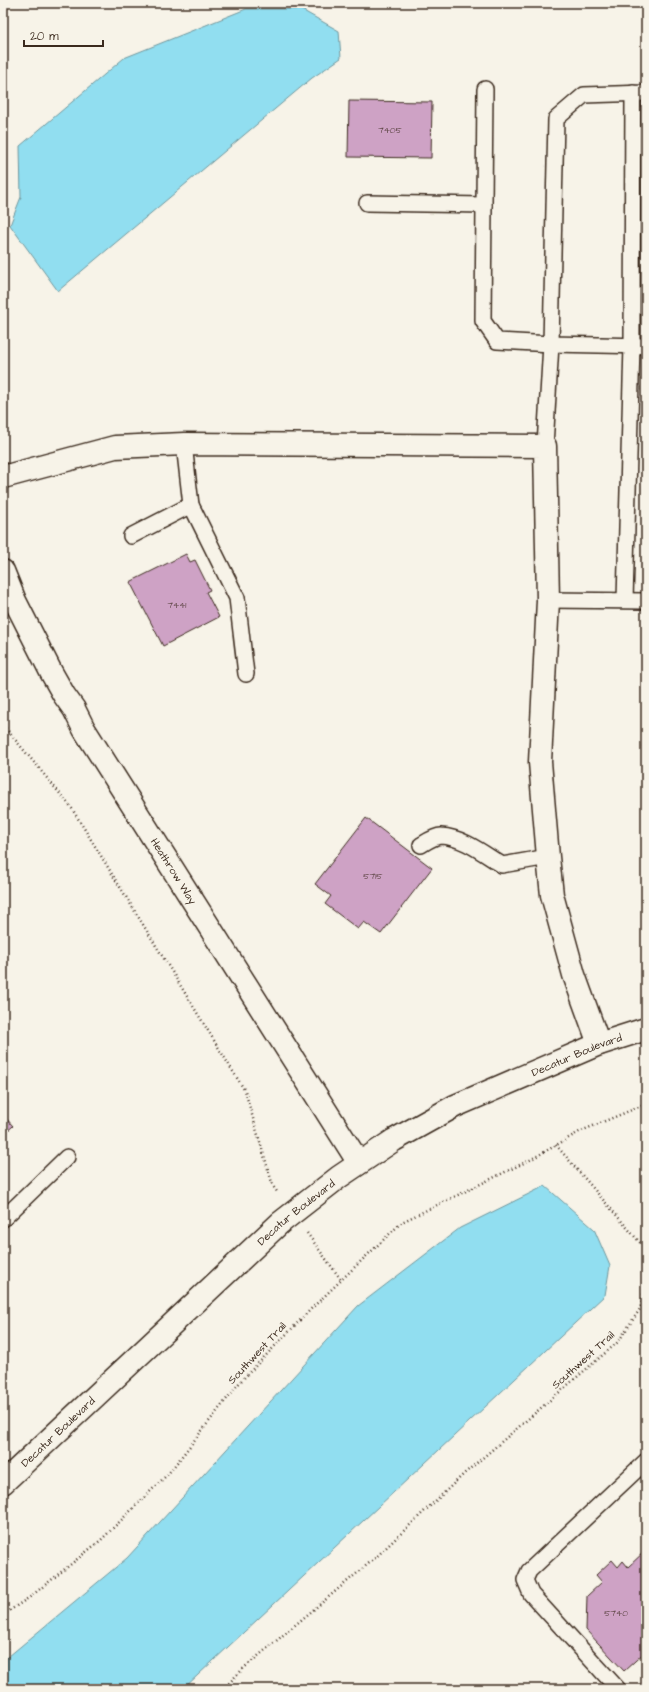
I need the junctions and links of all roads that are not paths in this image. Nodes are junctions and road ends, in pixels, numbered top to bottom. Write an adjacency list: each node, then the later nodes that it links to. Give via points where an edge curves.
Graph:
1 (484, 89): 4 (lane)
2 (640, 93): 5 (lane, via 584,95 556,120); 6 (lane)
3 (367, 203): 4 (lane)
4 (484, 205): 5 (lane, via 483,321 497,341)
5 (551, 344): 6 (lane); 8 (lane)
6 (639, 346): 14 (lane)
7 (184, 444): 8 (street); 9 (street, via 115,447); 10 (lane)
8 (545, 446): 13 (street)
9 (3, 477)
10 (190, 505): 11 (lane); 16 (lane, via 237,598)
11 (131, 536)
12 (3, 571): 22 (street, Heathrow Way, via 15,601 51,672 84,729)
13 (548, 600): 14 (lane); 18 (street, via 540,762)
14 (625, 600): 15 (lane)
15 (646, 601)
16 (246, 674)
17 (421, 844): 18 (lane, via 439,836 457,840 481,851 502,865)
18 (548, 857): 20 (street, via 552,895 574,975)
19 (646, 1029): 20 (street, Decatur Boulevard)
20 (599, 1044): 22 (street, Decatur Boulevard, via 455,1106)
21 (68, 1157): 23 (lane)
22 (359, 1163): 25 (street, Decatur Boulevard, via 280,1223)
23 (3, 1219)
24 (646, 1461): 26 (lane, via 529,1571 525,1580 531,1594)
25 (3, 1483)
26 (618, 1689)

